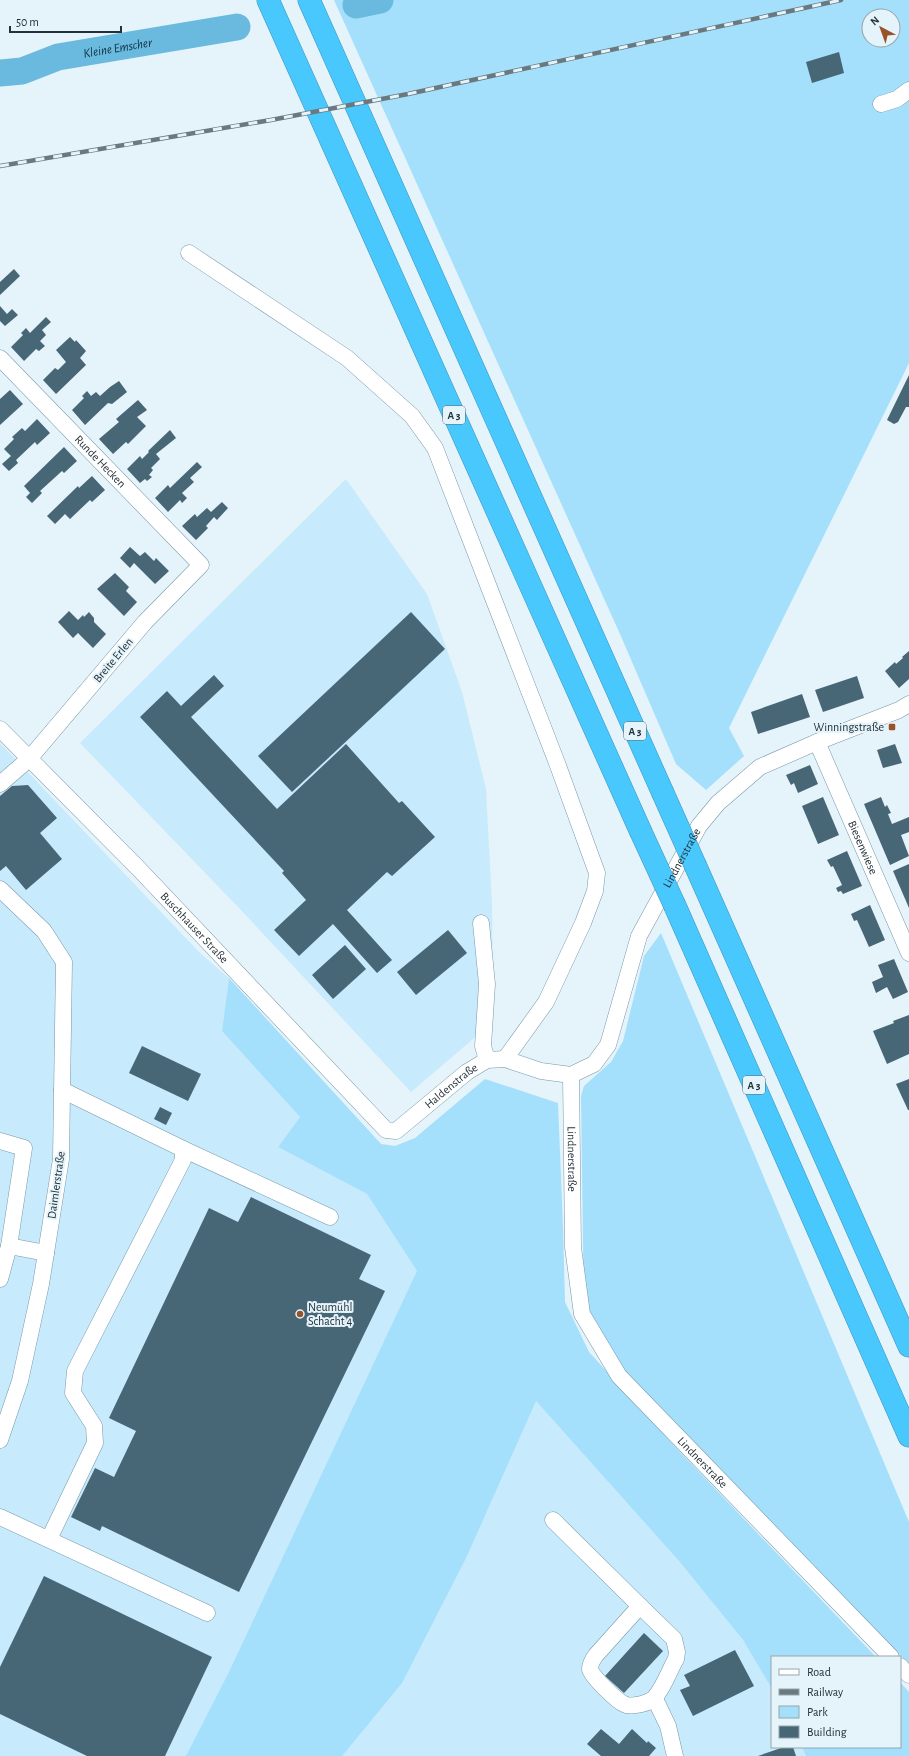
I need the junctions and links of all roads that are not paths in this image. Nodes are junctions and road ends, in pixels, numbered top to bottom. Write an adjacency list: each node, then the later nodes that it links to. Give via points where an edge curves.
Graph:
1 (268, 0): 28 (highway, A 3, bridge, via 675,906)
2 (309, 0): 27 (highway, A 3, bridge)
3 (909, 90): 4 (street, via 897,100)
4 (881, 104)
5 (189, 253): 16 (street, via 347,358 412,416 435,448 597,873 595,892 583,923 546,1002)
6 (0, 358): 7 (street, Runde Hecken)
7 (201, 565): 11 (street, Breite Erlen, via 145,622)
8 (909, 704): 10 (street, Lindnerstraße)
9 (0, 729): 11 (street, Buschhauser Straße)
10 (817, 742): 15 (street, Biesenwiese); 18 (street, Lindnerstraße, via 760,767 707,814 639,936 608,1045 594,1064)
11 (28, 759): 12 (street, Breite Erlen); 20 (street, Buschhauser Straße, via 138,868)
12 (0, 784)
13 (0, 889): 19 (street, Daimlerstraße, via 44,931 64,962)
14 (482, 923): 17 (street, via 487,984 483,1046)
15 (909, 953)
16 (505, 1059): 17 (street, Haldenstraße); 18 (street, Haldenstraße, via 541,1071)
17 (487, 1060): 20 (street, Haldenstraße, via 467,1072 396,1131)
18 (571, 1075): 35 (street, Lindnerstraße, via 573,1247 582,1314 619,1376)
19 (62, 1090): 22 (street); 25 (street, Daimlerstraße, via 61,1159)
20 (386, 1130)
21 (0, 1141): 24 (street, via 24,1148)
22 (183, 1149): 23 (street); 32 (street, via 183,1160 75,1371 73,1393 94,1426 95,1443)
23 (330, 1217)
24 (9, 1246): 25 (street); 26 (street)
25 (46, 1253): 29 (street, Daimlerstraße, via 20,1381)
26 (0, 1279)
27 (909, 1346)
28 (909, 1436)
29 (0, 1437)
30 (0, 1517): 32 (street)
31 (553, 1520): 33 (street)
32 (49, 1539): 34 (street)
33 (640, 1606): 38 (street, via 674,1639 676,1645 676,1659); 38 (street, via 596,1655 590,1669 593,1676 624,1704 638,1706)
34 (207, 1613)
35 (890, 1656)
36 (901, 1667): 37 (street)
37 (909, 1675)
38 (655, 1699): 39 (street, via 668,1726)
39 (675, 1756)

